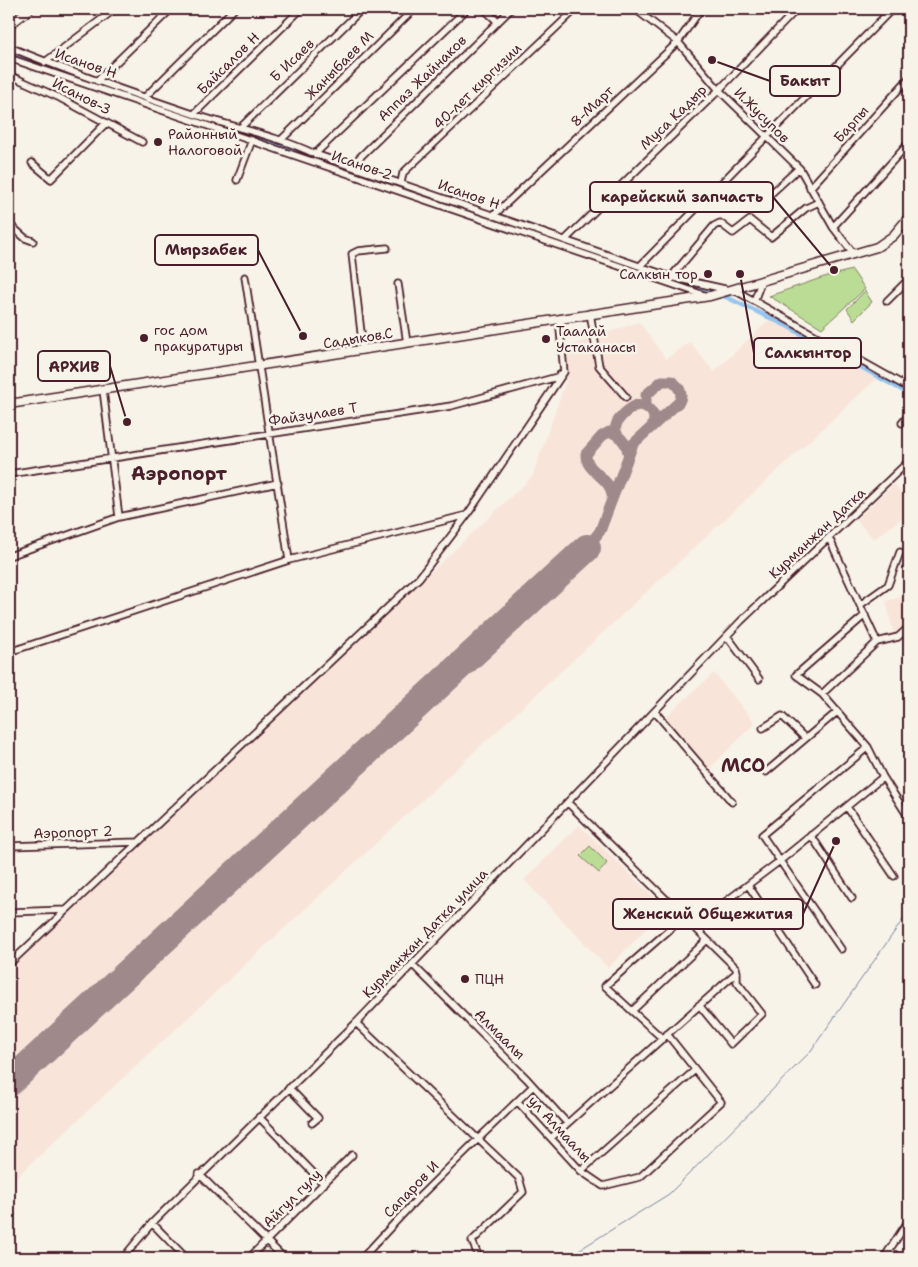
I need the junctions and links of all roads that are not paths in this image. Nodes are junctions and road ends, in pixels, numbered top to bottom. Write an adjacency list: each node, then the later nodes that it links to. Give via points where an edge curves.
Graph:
1 (30, 9): 19 (main road)
2 (115, 9): 23 (street)
3 (171, 9): 26 (street)
4 (234, 9): 28 (street)
5 (301, 9): 29 (street, Байсалов Н)
6 (362, 9): 31 (street, Б Исаев)
7 (414, 9): 33 (street, Жаныбаев М)
8 (467, 9): 37 (street, Аппаз Жайнаков)
9 (484, 9): 18 (street)
10 (511, 9): 18 (street, Аппаз Жайнаков)
11 (576, 9): 42 (street, 40-лет киргизии, via 403,173)
12 (701, 9): 20 (street, 8-Март)
13 (797, 9): 27 (street, Муса Кадыр)
14 (892, 9): 32 (street)
15 (905, 9): 17 (street)
16 (640, 10): 20 (street, И.Жусупов)
17 (909, 12)
18 (498, 22): 39 (street, Аппаз Жайнаков)
19 (9, 25)
20 (678, 42): 27 (street, И.Жусупов); 46 (street, 8-Март)
21 (9, 47): 23 (street, Исанов Н)
22 (9, 58): 34 (street, Исанов-2)
23 (45, 62): 26 (street, Исанов Н)
24 (9, 75): 30 (street, Исанов-3)
25 (909, 78): 43 (street, Барпы)
26 (97, 81): 28 (street, Исанов Н)
27 (719, 90): 32 (street, И.Жусупов); 50 (street, Муса Кадыр)
28 (145, 97): 29 (street, Исанов Н)
29 (194, 114): 31 (street, Исанов Н)
30 (106, 123): 35 (street, Исанов-3); 38 (street, via 51,179)
31 (240, 128): 33 (street, Исанов Н)
32 (766, 136): 40 (street, И.Жусупов); 54 (street)
33 (282, 139): 37 (street, Исанов Н)
34 (252, 140): 41 (street); 61 (street, Исанов-2)
35 (142, 142)
36 (909, 143): 49 (street)
37 (315, 154): 39 (street, Исанов Н)
38 (32, 163)
39 (351, 166): 42 (street, Исанов Н)
40 (799, 168): 43 (street, И.Жусупов); 44 (street)
41 (236, 180)
42 (400, 183): 46 (street, Исанов Н)
43 (810, 188): 45 (street, И.Жусупов)
44 (764, 200)
45 (819, 202): 49 (street, И.Жусупов); 56 (street, via 806,208 771,237 750,220 733,233 720,224 714,226)
46 (493, 216): 50 (street, Исанов Н)
47 (909, 217): 53 (main road, via 885,242)
48 (9, 224): 51 (street)
49 (833, 227): 53 (street, И.Жусупов)
50 (565, 240): 54 (street, Исанов Н)
51 (33, 241)
52 (387, 248): 67 (street, via 352,254)
53 (853, 253): 58 (main road)
54 (640, 266): 56 (street, Исанов Н)
55 (245, 277): 68 (street)
56 (671, 277): 60 (street, Исанов Н)
57 (909, 279): 63 (street)
58 (762, 280): 60 (main road); 62 (street)
59 (398, 284): 66 (street)
60 (728, 290): 61 (main road, Садыков.С); 62 (street, Исанов Н)
61 (708, 296): 64 (main road, Садыков.С)
62 (754, 301): 70 (street, Исанов Н)
63 (887, 301)
64 (590, 314): 65 (main road, Садыков.С); 72 (street, via 599,366)
65 (561, 318): 66 (main road, Садыков.С); 69 (street)
66 (407, 343): 67 (main road, Садыков.С)
67 (363, 350): 68 (main road, Садыков.С)
68 (257, 366): 71 (main road, Садыков.С); 76 (street)
69 (564, 372): 76 (street, Файзулаев Т, via 557,377 451,406); 81 (street)
70 (909, 388)
71 (103, 390): 73 (main road, Садыков.С); 77 (street)
72 (626, 398)
73 (9, 404)
74 (909, 415): 75 (street)
75 (902, 423)
76 (270, 434): 77 (street, Файзулаев Т); 80 (street)
77 (111, 458): 79 (street, Файзулаев Т); 82 (street)
78 (909, 462): 83 (street, Курманжан Датка)
79 (9, 474)
80 (278, 483): 82 (street); 86 (street)
81 (467, 515): 86 (street); 108 (street, via 419,578)
82 (119, 518): 85 (street)
83 (829, 538): 87 (street); 89 (street, Курманжан Датка)
84 (900, 552): 87 (street, via 888,585)
85 (9, 556)
86 (289, 560): 93 (street)
87 (860, 604): 88 (street)
88 (865, 615): 92 (street); 95 (street, via 796,675)
89 (741, 621): 91 (street, Курманжан Датка улица)
90 (909, 627): 92 (street, via 898,636)
91 (727, 636): 94 (street); 96 (street, Курманжан Датка улица)
92 (877, 642): 95 (street)
93 (9, 652)
94 (759, 679)
95 (822, 694): 97 (street)
96 (655, 712): 103 (street); 104 (street, Курманжан Датка улица)
97 (837, 712): 99 (street); 100 (street)
98 (763, 728): 99 (street, via 782,716)
99 (805, 738): 101 (street)
100 (868, 747): 102 (street); 110 (street, via 762,835)
101 (766, 772)
102 (883, 777): 105 (street); 106 (street)
103 (732, 802)
104 (568, 803): 116 (street); 121 (street, Курманжан Датка улица)
105 (847, 807): 107 (street); 111 (street)
106 (909, 818)
107 (811, 835): 110 (street); 113 (street)
108 (138, 842): 109 (street, Аэропорт 2); 114 (street)
109 (9, 846)
110 (781, 860): 112 (street); 119 (street)
111 (894, 876)
112 (748, 884): 117 (street); 123 (street)
113 (852, 898)
114 (66, 910): 115 (street); 120 (street)
115 (9, 912)
116 (684, 917): 117 (street); 125 (street, via 605,986)
117 (693, 926): 118 (street)
118 (707, 940): 122 (street); 125 (street)
119 (841, 949)
120 (9, 964)
121 (412, 964): 126 (street, Курманжан Датка улица); 129 (street, Алмаалы)
122 (737, 972): 124 (street); 124 (street, via 738,982 762,1014 731,1044)
123 (815, 985)
124 (699, 1005): 127 (street)
125 (632, 1011): 127 (street)
126 (356, 1023): 130 (street, Курманжан Датка улица); 136 (street)
127 (665, 1037): 128 (street); 134 (street)
128 (696, 1070): 138 (street); 138 (street, ул Алмаалы, via 721,1102 640,1177 603,1186)
129 (533, 1086): 131 (street, Сапаров И); 134 (street, Алмаалы)
130 (288, 1088): 132 (street, Курманжан Датка улица); 133 (street, via 318,1118)
131 (516, 1101): 135 (street, ул Алмаалы); 136 (street, Сапаров И)
132 (259, 1117): 139 (street, Курманжан Датка улица); 140 (street)
133 (312, 1123)
134 (567, 1123): 135 (street)
135 (551, 1138): 138 (street, ул Алмаалы)
136 (478, 1139): 149 (street, Сапаров И); 150 (street, via 519,1178 523,1192 472,1241 478,1255)
137 (352, 1155): 140 (street, Айгул гулу)
138 (581, 1170)
139 (199, 1174): 142 (street, Курманжан Датка улица); 143 (street)
140 (324, 1184): 143 (street, Айгул гулу)
141 (909, 1220): 144 (street)
142 (152, 1223): 145 (street, Курманжан Датка улица); 146 (street)
143 (267, 1240): 147 (street, Айгул гулу); 148 (street)
144 (889, 1250): 151 (street); 152 (street)
145 (123, 1258)
146 (186, 1258)
147 (249, 1258)
148 (284, 1258)
149 (362, 1258)
150 (474, 1258)
151 (884, 1258)
152 (899, 1258)

